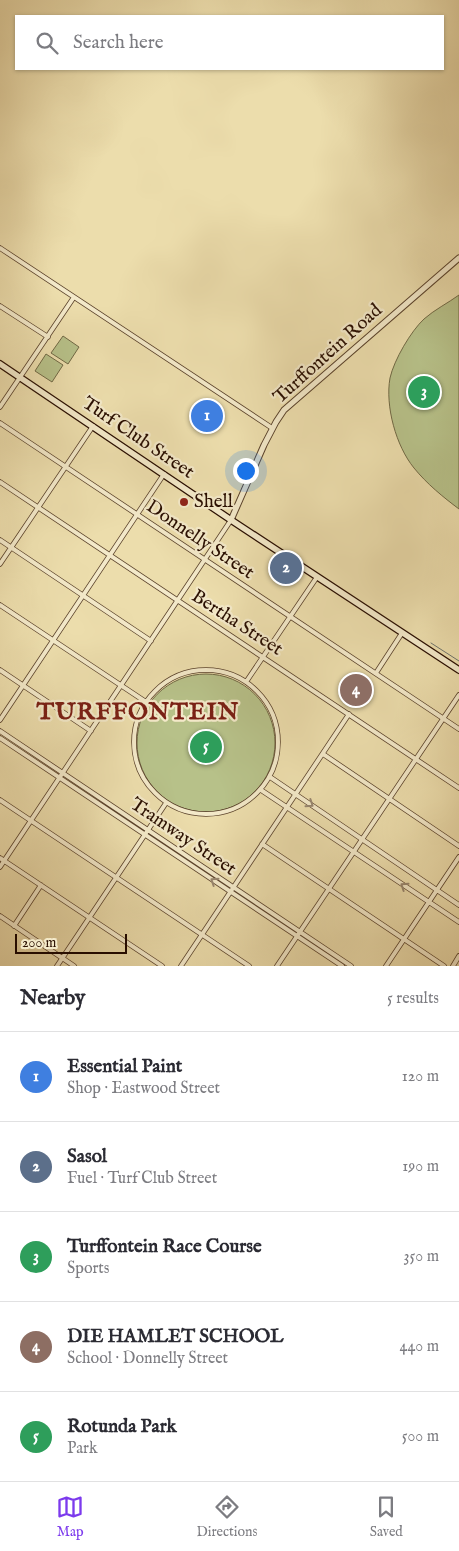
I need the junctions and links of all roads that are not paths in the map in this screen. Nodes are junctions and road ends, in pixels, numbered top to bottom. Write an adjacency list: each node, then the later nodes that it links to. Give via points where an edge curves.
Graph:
1 (1, 250): 3 (street)
2 (459, 258): 11 (street, Turffontein Road, via 289,405)
3 (74, 297): 5 (street); 11 (street)
4 (0, 306): 5 (street)
5 (48, 337): 7 (street)
6 (0, 364): 7 (main road, Turf Club Street)
7 (20, 377): 8 (street); 10 (main road, Turf Club Street)
8 (0, 407)
9 (0, 423): 12 (street, Donnelly Street)
10 (93, 426): 12 (street); 13 (main road, Turf Club Street)
11 (272, 428): 17 (street, Turffontein Road)
12 (65, 467): 15 (street); 16 (street, Donnelly Street)
13 (164, 474): 16 (street); 17 (main road, Turf Club Street)
14 (0, 482): 15 (street, Bertha Street)
15 (38, 507): 19 (street); 20 (street, Bertha Street)
16 (137, 515): 20 (street); 21 (street, Donnelly Street)
17 (231, 520): 21 (street); 23 (main road, Turf Club Street)
18 (0, 540): 19 (street)
19 (11, 548): 22 (street); 24 (street)
20 (110, 555): 24 (street); 25 (street, Bertha Street)
21 (205, 560): 25 (street); 27 (street, Donnelly Street)
22 (0, 564)
23 (317, 577): 27 (street); 28 (main road, Turf Club Street)
24 (83, 596): 29 (street); 30 (street)
25 (178, 600): 30 (street); 31 (street, Bertha Street)
26 (0, 605): 29 (street)
27 (290, 617): 31 (street); 34 (street, Donnelly Street)
28 (402, 633): 33 (main road, Turf Club Street); 34 (street)
29 (53, 641): 36 (street); 37 (street)
30 (151, 641): 37 (street)
31 (264, 657): 35 (street); 40 (street, Bertha Street)
32 (0, 670): 36 (street)
33 (459, 670)
34 (376, 674): 41 (street, Donnelly Street)
35 (246, 682): 39 (street, via 224,672 194,671 167,682); 52 (street, via 265,700 277,724 278,751)
36 (23, 685): 42 (street); 44 (street)
37 (121, 686): 39 (street); 44 (street)
38 (459, 695): 41 (street)
39 (146, 702): 59 (street, via 134,732 135,756 144,779)
40 (348, 714): 48 (street); 50 (street, Bertha Street)
41 (443, 718): 43 (street, Donnelly Street); 50 (street)
42 (0, 720)
43 (459, 729)
44 (91, 731): 51 (street)
45 (0, 732): 47 (street, Tramway Street)
46 (0, 738): 49 (street, Tramway Street)
47 (30, 751): 49 (street); 51 (street, Tramway Street)
48 (322, 754): 56 (street); 58 (street)
49 (27, 756): 53 (street, Tramway Street)
50 (416, 759): 54 (street, Bertha Street); 58 (street)
51 (63, 773): 53 (street); 60 (street, Tramway Street)
52 (270, 777): 55 (street); 56 (street)
53 (60, 778): 62 (street, Tramway Street); 63 (street)
54 (459, 788)
55 (261, 790): 59 (street, via 238,808 216,814 187,812); 61 (street)
56 (295, 794): 61 (street); 65 (street, one-way to 65)
57 (0, 800): 63 (street)
58 (389, 800): 65 (street); 67 (street)
59 (166, 802): 64 (street)
60 (107, 803): 62 (street); 64 (street, Tramway Street)
61 (286, 807): 66 (street); 70 (street)
62 (104, 808): 64 (street, Tramway Street)
63 (31, 821): 73 (street); 76 (street)
64 (146, 832): 68 (street, Tramway Street); 69 (street, Tramway Street); 76 (street)
65 (362, 840): 70 (street); 80 (street)
66 (262, 844): 78 (street); 79 (street)
67 (459, 846)
68 (174, 847): 69 (street); 72 (street, Tramway Street)
69 (171, 852): 74 (street, Tramway Street)
70 (354, 852): 79 (street); 82 (street, one-way to 70)
71 (459, 857): 80 (street)
72 (190, 858): 74 (street); 78 (street, Tramway Street)
73 (2, 859): 75 (street); 77 (street)
74 (187, 863): 81 (street, Tramway Street, one-way to 74)
75 (0, 867)
76 (116, 877): 87 (street); 90 (street)
77 (41, 885): 87 (street); 89 (street)
78 (233, 887): 81 (street); 84 (street, Tramway Street)
79 (329, 890): 91 (street); 92 (street)
80 (437, 890): 82 (street); 83 (street)
81 (230, 892): 85 (street, Tramway Street); 90 (street)
82 (428, 902): 88 (street); 92 (street)
83 (459, 905)
84 (268, 910): 85 (street); 91 (street, Tramway Street)
85 (265, 914): 91 (street, Tramway Street)
86 (0, 916): 89 (street)
87 (89, 918): 94 (street); 98 (street)
88 (459, 922)
89 (14, 926): 94 (street)
90 (202, 934): 99 (street); 100 (street)
91 (299, 934): 95 (street, Tramway Street); 101 (street)
92 (404, 939): 104 (street); 105 (street)
93 (459, 956): 106 (street)
94 (62, 958): 96 (street); 97 (street)
95 (336, 959): 102 (street, Tramway Street); 103 (street, Tramway Street)
96 (57, 966)
97 (74, 966)
98 (162, 966)
99 (181, 966)
100 (249, 966)
101 (277, 966)
102 (342, 966)
103 (351, 966)
104 (386, 966)
105 (444, 966)
106 (453, 966)

